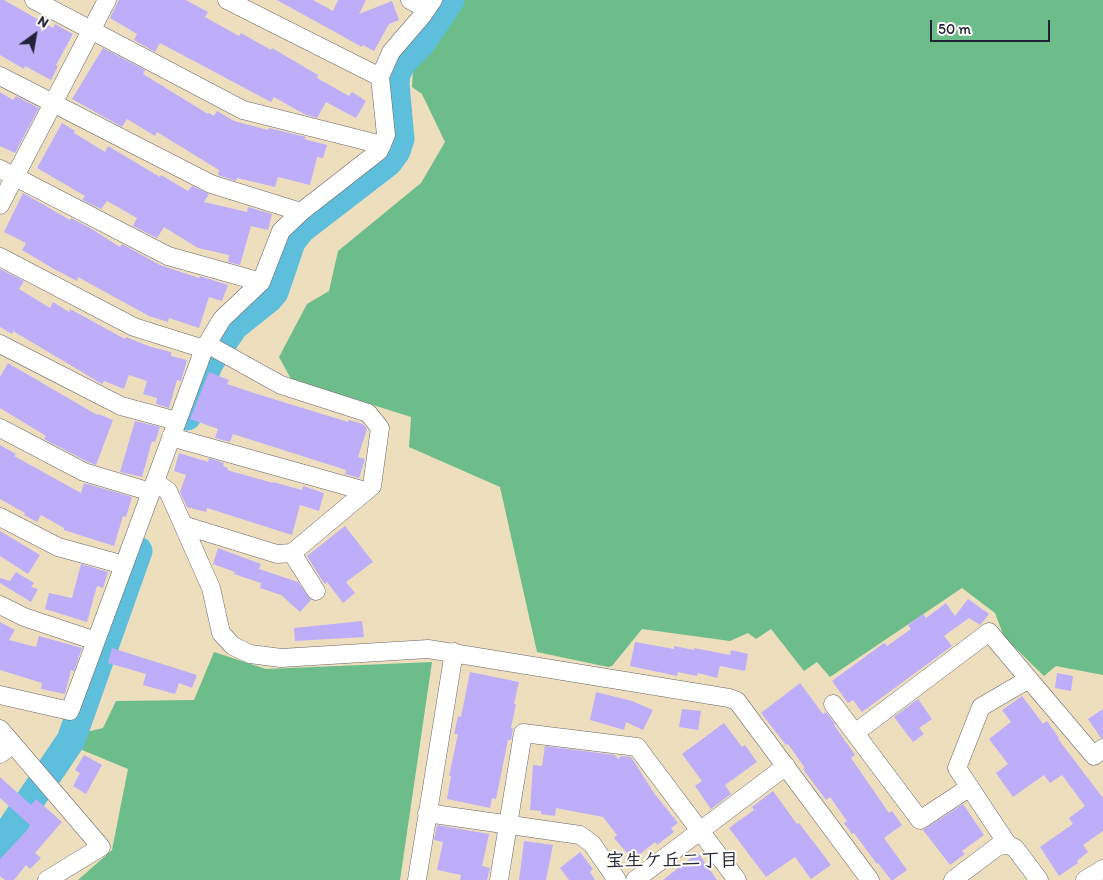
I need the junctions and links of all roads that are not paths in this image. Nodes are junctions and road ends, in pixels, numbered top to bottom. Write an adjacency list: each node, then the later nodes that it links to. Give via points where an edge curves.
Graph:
1 (34, 0): 6 (street)
2 (107, 0): 6 (street)
3 (227, 0): 8 (street)
4 (410, 0): 5 (street)
5 (430, 5): 8 (street, via 391,52)
6 (91, 30): 9 (street); 10 (street, via 243,110)
7 (0, 76): 9 (street)
8 (380, 77): 10 (street, via 386,135)
9 (53, 103): 11 (street); 13 (street, via 211,184)
10 (382, 144): 13 (street, via 379,151)
11 (7, 172): 12 (street); 15 (street, via 168,256)
12 (0, 205)
13 (301, 212): 15 (street, via 281,231)
14 (0, 257): 17 (street, via 134,327)
15 (261, 282): 17 (street, via 222,319)
16 (0, 344): 19 (street, via 121,406)
17 (212, 348): 19 (street); 21 (street, via 281,384 368,413 380,428 372,486)
18 (0, 428): 20 (street, via 84,472)
19 (174, 429): 20 (street); 21 (street)
20 (153, 487): 23 (street, via 168,491); 25 (street)
21 (366, 491): 24 (street)
22 (0, 517): 25 (street, via 58,547)
23 (183, 525): 24 (street, via 277,554); 29 (street, via 211,588 221,633 233,646 250,654 281,658 428,649)
24 (292, 553): 26 (street)
25 (124, 565): 28 (street)
26 (316, 590)
27 (0, 605): 28 (street, via 24,617)
28 (96, 641): 31 (street, via 70,711)
29 (454, 652): 37 (street, via 730,698 737,701); 39 (street)
30 (1028, 679): 34 (street, via 989,632); 35 (street, via 1094,756); 38 (street, via 981,707 957,768)
31 (0, 695)
32 (833, 704): 34 (street)
33 (0, 729): 36 (street)
34 (855, 733): 38 (street, via 920,820)
35 (1103, 748)
36 (6, 749): 44 (street, via 44,780 101,847)
37 (786, 766): 41 (street); 50 (street)
38 (970, 787): 42 (street)
39 (427, 813): 40 (street); 45 (street)
40 (507, 824): 41 (street, via 523,733 637,747); 46 (street); 47 (street, via 580,835 592,844)
41 (700, 831): 48 (street); 49 (street)
42 (1008, 845): 51 (street, via 998,846); 52 (street, via 1014,848)
43 (1103, 869): 53 (street)
44 (47, 880)
45 (417, 880)
46 (499, 880)
47 (617, 880)
48 (635, 880)
49 (737, 880)
50 (870, 880)
51 (953, 880)
52 (1039, 880)
53 (1085, 880)

